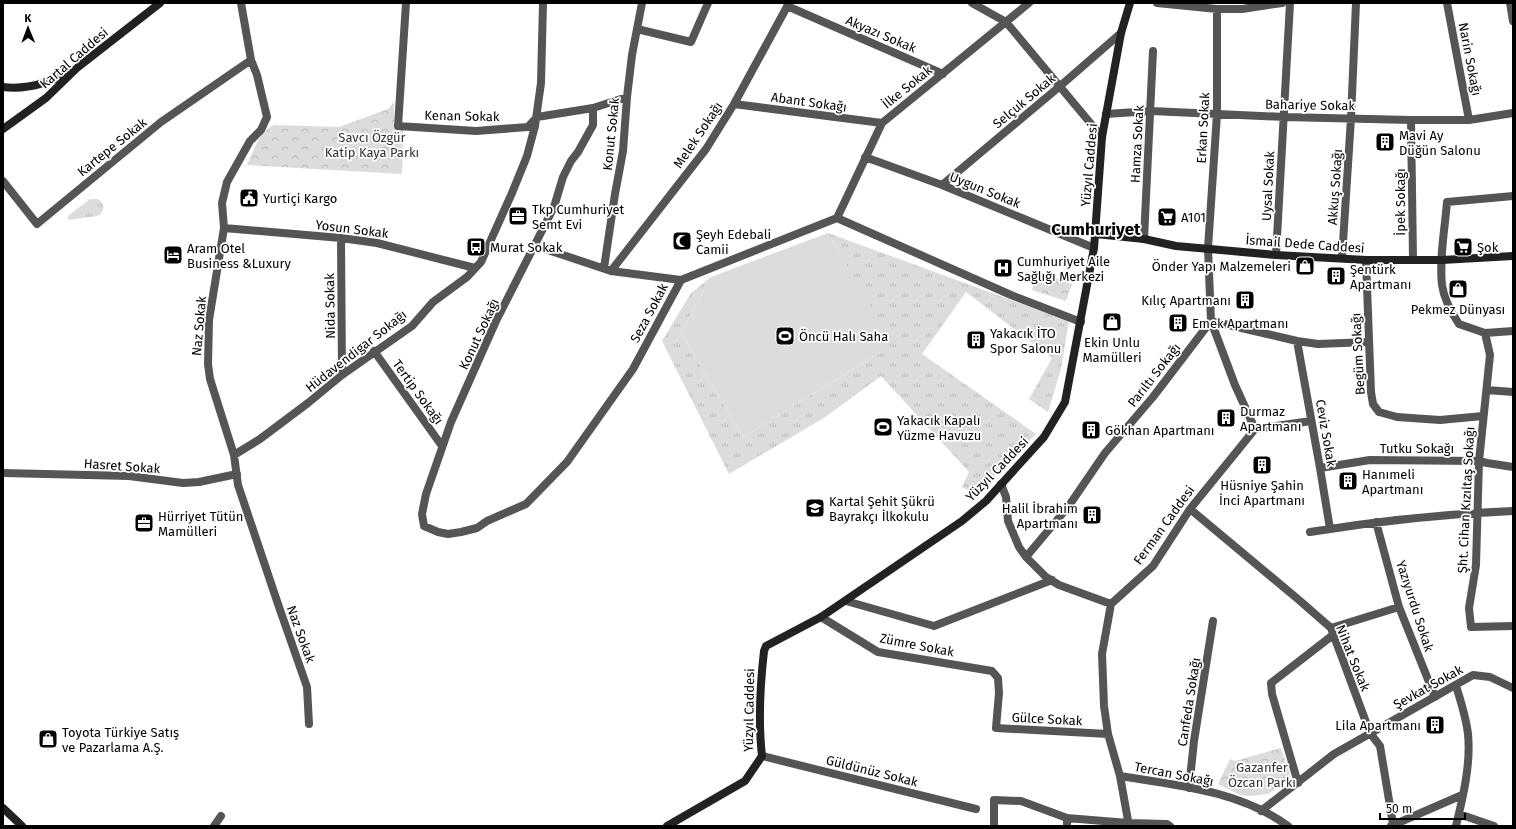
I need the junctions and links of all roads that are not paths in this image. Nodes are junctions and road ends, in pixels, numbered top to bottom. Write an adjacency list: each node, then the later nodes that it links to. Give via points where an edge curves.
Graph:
1 (160, 3): 25 (street, Kartal Caddesi)
2 (241, 3): 24 (street, Naz Sokak)
3 (406, 3): 36 (street, Kenan Sokak, via 398,126 476,131 528,127)
4 (543, 3): 36 (street, Hüdavendigar Sokağı)
5 (642, 3): 21 (street, Konut Sokak)
6 (708, 3): 21 (street, via 691,42)
7 (972, 3): 20 (street)
8 (1029, 3): 20 (street, İlke Sokak)
9 (1130, 3): 22 (street, Yüzyıl Caddesi)
10 (1156, 3): 18 (street)
11 (1282, 3): 17 (street)
12 (1290, 3): 37 (street, Uysal Sokak)
13 (1356, 3): 38 (street, Akkuş Sokağı)
14 (1447, 3): 40 (street, Narin Sokağı)
15 (1510, 3): 19 (street)
16 (788, 5): 26 (street, Akyazı Sokak); 30 (street, Melek Sokağı)
17 (1243, 6): 18 (street)
18 (1217, 9): 35 (street, Erkan Sokak)
19 (1513, 21)
20 (1006, 22): 26 (street, İlke Sokak); 28 (street)
21 (637, 29): 29 (street, Konut Sokak)
22 (1121, 33): 28 (street, Selçuk Sokak); 34 (street, Yüzyıl Caddesi)
23 (1153, 51): 32 (street, Hamza Sokak)
24 (251, 60): 45 (street, Kartepe Sokak, via 161,122 36,224); 49 (street, Naz Sokak, via 267,117 262,130 250,141 226,182 222,203)
25 (78, 67): 27 (street, via 36,86); 42 (street, Kartal Caddesi, via 46,98)
26 (943, 74): 41 (street, İlke Sokak)
27 (3, 87)
28 (1059, 87): 43 (street); 46 (street, Selçuk Sokak)
29 (627, 97): 31 (street, Kenan Sokak); 63 (street, Konut Sokak, via 623,152 615,194)
30 (734, 104): 41 (street, Abant Sokağı); 63 (street, Melek Sokağı, via 706,149)
31 (593, 108): 36 (street, Kenan Sokak); 53 (street, Konut Sokağı, via 592,125 563,177 554,207)
32 (1151, 111): 34 (street, Bahariye Sokak); 35 (street, Bahariye Sokak); 52 (street, Hamza Sokak)
33 (1513, 113): 40 (street, Bahariye Sokak)
34 (1106, 114): 43 (street, Yüzyıl Caddesi)
35 (1217, 114): 37 (street, Bahariye Sokak); 55 (street, Erkan Sokak)
36 (537, 117): 62 (street, Hüdavendigar Sokağı, via 527,156 512,193 481,262)
37 (1284, 117): 38 (street, Bahariye Sokak); 56 (street, Uysal Sokak)
38 (1351, 118): 39 (street, Bahariye Sokak); 58 (street, Akkuş Sokağı)
39 (1412, 120): 40 (street, Bahariye Sokak); 60 (street, İpek Sokağı)
40 (1470, 120)
41 (882, 123): 44 (street, İlke Sokak)
42 (3, 130)
43 (1102, 137): 50 (street, Yüzyıl Caddesi)
44 (865, 157): 46 (street, Uygun Sokak); 48 (street, İlke Sokak)
45 (3, 181)
46 (942, 185): 54 (street, Uygun Sokak)
47 (1513, 196): 61 (street, via 1448,202)
48 (837, 218): 64 (street, Seza Sokak); 66 (street, via 1011,295)
49 (224, 228): 51 (street, Yosun Sokak); 79 (street, Naz Sokak, via 209,320 208,364 210,379)
50 (1096, 234): 52 (street, İsmail Dede Caddesi); 54 (street, Yüzyıl Caddesi)
51 (341, 238): 62 (street, Yosun Sokak, via 377,242); 72 (street, Nida Sokak)
52 (1144, 239): 55 (street, İsmail Dede Caddesi, via 1176,246)
53 (536, 246): 63 (street); 78 (street, Konut Sokağı, via 496,321)
54 (1094, 248): 66 (street, Yüzyıl Caddesi)
55 (1208, 248): 56 (street, İsmail Dede Caddesi); 65 (street)
56 (1276, 255): 58 (street, İsmail Dede Caddesi)
57 (1513, 256): 61 (street, İsmail Dede Caddesi)
58 (1342, 258): 59 (street, İsmail Dede Caddesi)
59 (1366, 260): 60 (street, İsmail Dede Caddesi); 70 (street, Begüm Sokağı)
60 (1413, 260): 61 (street, İsmail Dede Caddesi)
61 (1442, 260): 68 (street, via 1442,286 1450,309 1459,324)
62 (475, 268): 71 (street, Hüdavendigar Sokağı, via 433,302 412,326)
63 (607, 270): 64 (street)
64 (681, 280): 90 (street, Seza Sokak, via 633,369 567,462 526,504)
65 (1211, 321): 69 (street); 77 (street); 93 (street, Parıltı Sokağı, via 1153,397 1105,453 1068,507)
66 (1081, 322): 85 (street, Yüzyıl Caddesi, via 1065,402 1044,437)
67 (1513, 331): 68 (street)
68 (1485, 333): 73 (street, Şht. Cihan Kızıltaş Sokağı, via 1490,355)
69 (1297, 341): 70 (street, via 1318,344); 76 (street, Ceviz Sokak)
70 (1368, 342): 75 (street, Begüm Sokağı, via 1371,392 1373,404 1379,412 1397,417 1440,420)
71 (374, 351): 72 (street, Hüdavendigar Sokağı); 78 (street, Tertip Sokağı)
72 (342, 374): 79 (street, Hüdavendigar Sokağı, via 260,439)
73 (1487, 390): 74 (street); 75 (street, Şht. Cihan Kızıltaş Sokağı)
74 (1513, 392)
75 (1483, 416): 80 (street, Şht. Cihan Kızıltaş Sokağı)
76 (1311, 421): 77 (street); 82 (street, Ceviz Sokak)
77 (1255, 429): 86 (street, Ferman Caddesi)
78 (442, 446): 90 (street, Konut Sokağı, via 423,508 424,526 448,534)
79 (234, 455): 84 (street, Naz Sokak)
80 (1479, 461): 81 (street, Tutku Sokağı); 82 (street, Tutku Sokağı, via 1370,460); 88 (street, Şht. Cihan Kızıltaş Sokağı)
81 (1513, 466)
82 (1320, 468): 91 (street, Ceviz Sokak)
83 (3, 473): 84 (street, Hasret Sokak, via 129,476 183,483)
84 (237, 474): 106 (street, Naz Sokak, via 238,485 264,564 308,687)
85 (1001, 484): 93 (street, via 1006,498 1008,521); 95 (street, Yüzyıl Caddesi, via 986,501 962,521)
86 (1190, 509): 96 (street, Ferman Caddesi, via 1153,566); 101 (street, Nihat Sokak, via 1299,600)
87 (1513, 511): 88 (street)
88 (1478, 513): 89 (street); 100 (street, Şht. Cihan Kızıltaş Sokağı, via 1476,565 1469,608 1471,627)
89 (1376, 522): 91 (street); 97 (street, Yazıyurdu Sokak)
90 (477, 528)
91 (1330, 528): 92 (street)
92 (1310, 532)
93 (1026, 557): 94 (street)
94 (1052, 580): 95 (street, via 934,626); 96 (street)
95 (846, 601): 98 (street, Yüzyıl Caddesi)
96 (1111, 604): 108 (street, via 1102,654)
97 (1399, 607): 101 (street); 105 (street, Yazıyurdu Sokak)
98 (821, 617): 104 (street, Zümre Sokak, via 878,652 992,671 998,678); 109 (street, Yüzyıl Caddesi, via 765,648 760,687)
99 (1213, 621): 112 (street, Canfeda Sokağı)
100 (1513, 626)
101 (1332, 631): 107 (street, Nihat Sokak); 111 (street, via 1271,683)
102 (1456, 686): 103 (street, Şevkat Sokak, via 1473,675 1481,675); 105 (street, Şevkat Sokak); 113 (street, via 1466,717 1468,734 1469,754)
103 (1513, 688)
104 (999, 693): 108 (street, Gülce Sokak, via 996,728)
105 (1435, 697): 107 (street, Şevkat Sokak)
106 (309, 724)
107 (1370, 733): 111 (street, Şevkat Sokak, via 1334,754); 121 (street, Nihat Sokak, via 1380,746)
108 (1108, 734): 110 (street)
109 (762, 756): 115 (street, Güldünüz Sokak); 124 (street, Yüzyıl Caddesi, via 746,781)
110 (1120, 776): 112 (street, Tercan Sokağı); 120 (street)
111 (1298, 783): 116 (street, Şevkat Sokak)
112 (1189, 788): 116 (street, Tercan Sokağı, via 1239,800)
113 (1462, 795): 117 (street); 121 (street)
114 (3, 808): 122 (street)
115 (976, 809)
116 (1261, 811): 127 (street, Tercan Sokağı)
117 (1459, 814): 128 (street); 129 (street)
118 (221, 816): 123 (street)
119 (1067, 822): 120 (street); 125 (street, via 1021,801 994,800)
120 (1129, 825): 126 (street)
121 (1392, 825)
122 (22, 826)
123 (214, 826)
124 (667, 826)
125 (994, 826)
126 (1170, 826)
127 (1288, 826)
128 (1456, 826)
129 (1494, 826)

